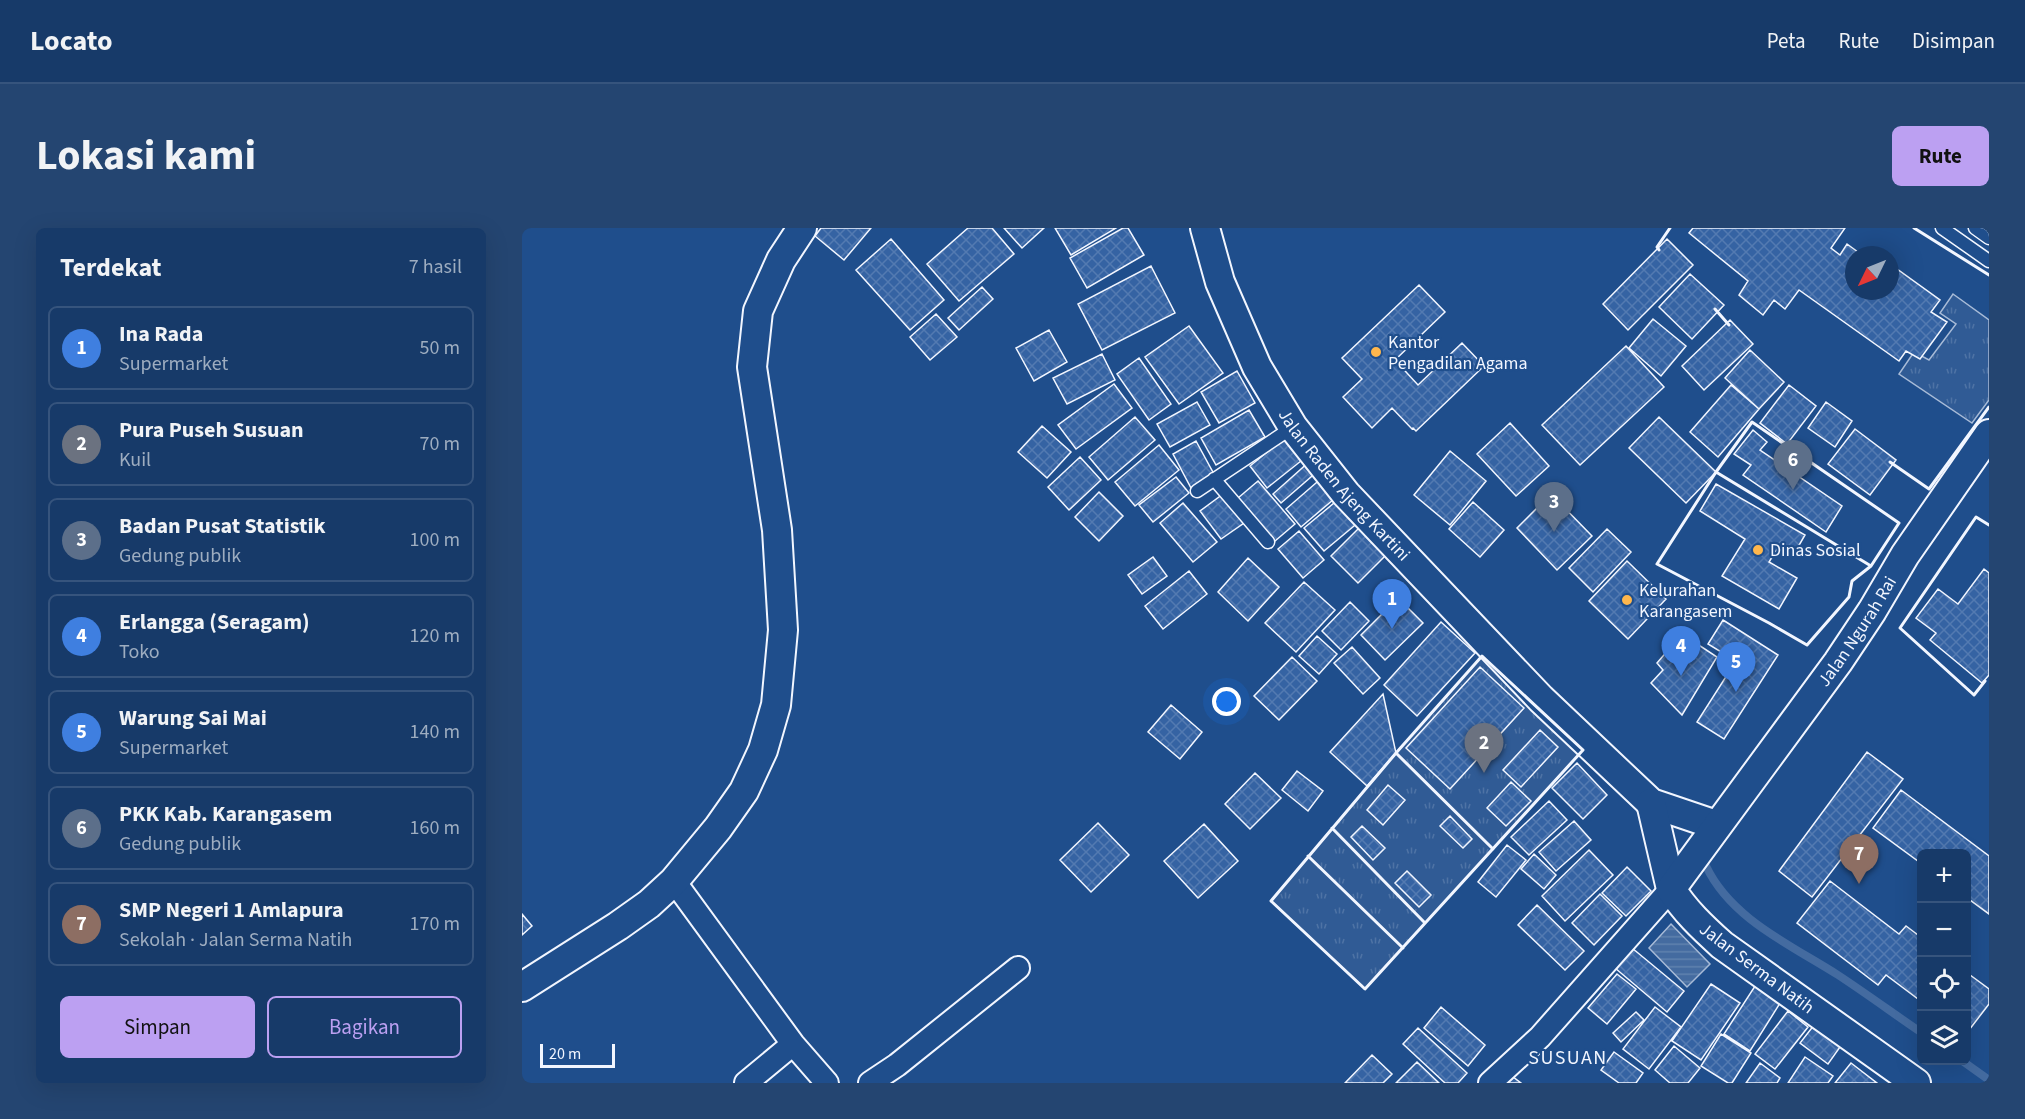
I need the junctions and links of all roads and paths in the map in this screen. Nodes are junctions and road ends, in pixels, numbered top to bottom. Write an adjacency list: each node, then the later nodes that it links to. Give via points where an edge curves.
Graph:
1 (802, 228): 14 (street, via 781,260 758,311 752,367 777,530 783,630 776,705 763,750 744,791)
2 (1205, 228): 7 (street, Jalan Raden Ajeng Kartini, via 1235,319 1257,367)
3 (1942, 228): 6 (lane)
4 (1975, 228): 5 (lane)
5 (1989, 238)
6 (1989, 261)
7 (1293, 426): 9 (lane); 12 (street, Jalan Raden Ajeng Kartini, via 1346,494 1443,597 1541,699)
8 (1989, 434): 13 (street, Jalan Ngurah Rai, via 1905,555 1838,662)
9 (1214, 479): 10 (lane); 11 (lane)
10 (1197, 491)
11 (1268, 542)
12 (1651, 802): 13 (street, Jalan Raden Ajeng Kartini); 15 (street)
13 (1716, 825): 15 (street)
14 (674, 880): 17 (street, via 618,926); 18 (street)
15 (1671, 889): 22 (street, via 1540,1037); 23 (street, Jalan Serma Natih, via 1682,907 1722,945)
16 (1018, 968): 21 (street)
17 (522, 987)
18 (793, 1044): 19 (street); 20 (street)
19 (746, 1083)
20 (827, 1083)
21 (870, 1083)
22 (1490, 1083)
23 (1916, 1083)

